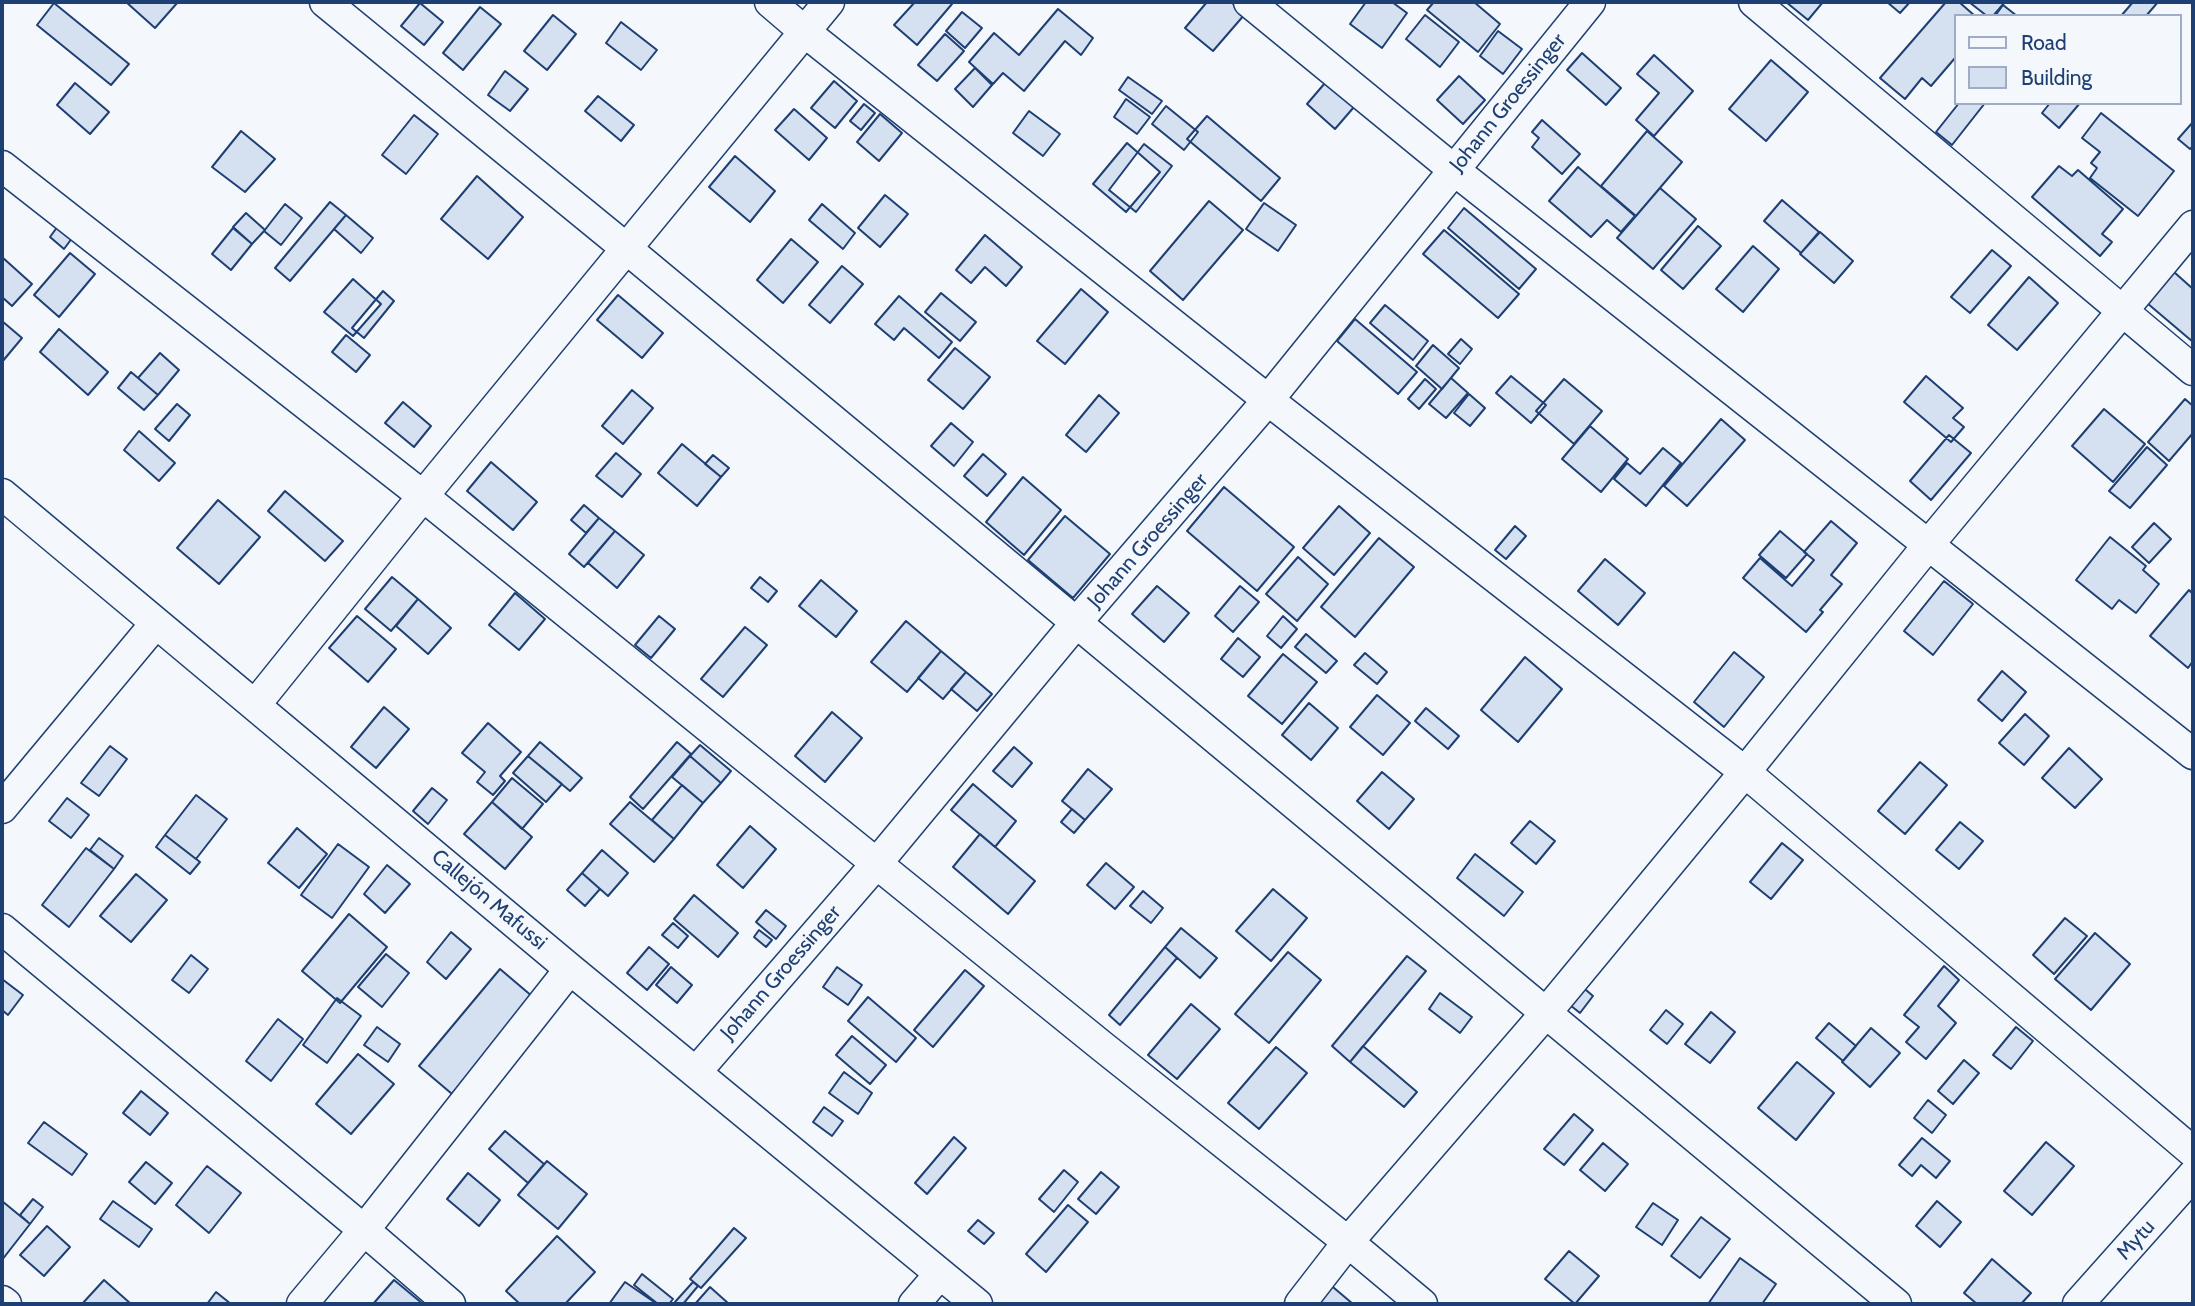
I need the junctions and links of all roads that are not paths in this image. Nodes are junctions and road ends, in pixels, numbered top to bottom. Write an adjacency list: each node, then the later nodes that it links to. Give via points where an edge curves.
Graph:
1 (325, 2): 11 (street)
2 (770, 2): 7 (street)
3 (829, 2): 7 (street)
4 (1249, 2): 9 (street)
5 (1590, 2): 9 (street, Johann Groessinger)
6 (1754, 2): 12 (street)
7 (805, 32): 11 (street); 14 (street)
8 (2, 166): 16 (street)
9 (1454, 170): 14 (street, Johann Groessinger); 17 (street)
10 (2193, 226): 12 (street)
11 (627, 249): 16 (street); 19 (street)
12 (2123, 312): 13 (street); 17 (street)
13 (2193, 370)
14 (1268, 400): 19 (street, Johann Groessinger); 22 (street)
15 (2, 494): 18 (street, Callejón Mafussi)
16 (423, 496): 20 (street); 24 (street)
17 (1929, 544): 21 (street); 22 (street)
18 (156, 623): 20 (street, Callejón Mafussi); 23 (street)
19 (1076, 623): 24 (street, Johann Groessinger); 27 (street)
20 (255, 705): 26 (street, Callejón Mafussi)
21 (2193, 754)
22 (1745, 772): 27 (street); 29 (street)
23 (2, 808)
24 (877, 863): 28 (street, Johann Groessinger); 32 (street)
25 (2, 929): 31 (street)
26 (570, 969): 28 (street, Callejón Mafussi); 31 (street)
27 (1545, 1014): 32 (street); 42 (street)
28 (696, 1072): 33 (street, Callejón Mafussi)
29 (2193, 1152)
30 (2193, 1175): 43 (street, Mytu)
31 (364, 1230): 36 (street); 37 (street)
32 (1348, 1242): 40 (street); 41 (street)
33 (939, 1275): 38 (street); 39 (street, Callejón Mafussi)
34 (2, 1301): 35 (street)
35 (6, 1304)
36 (302, 1304)
37 (450, 1304)
38 (914, 1304)
39 (977, 1304)
40 (1300, 1304)
41 (1422, 1304)
42 (1896, 1304)
43 (2078, 1304)

